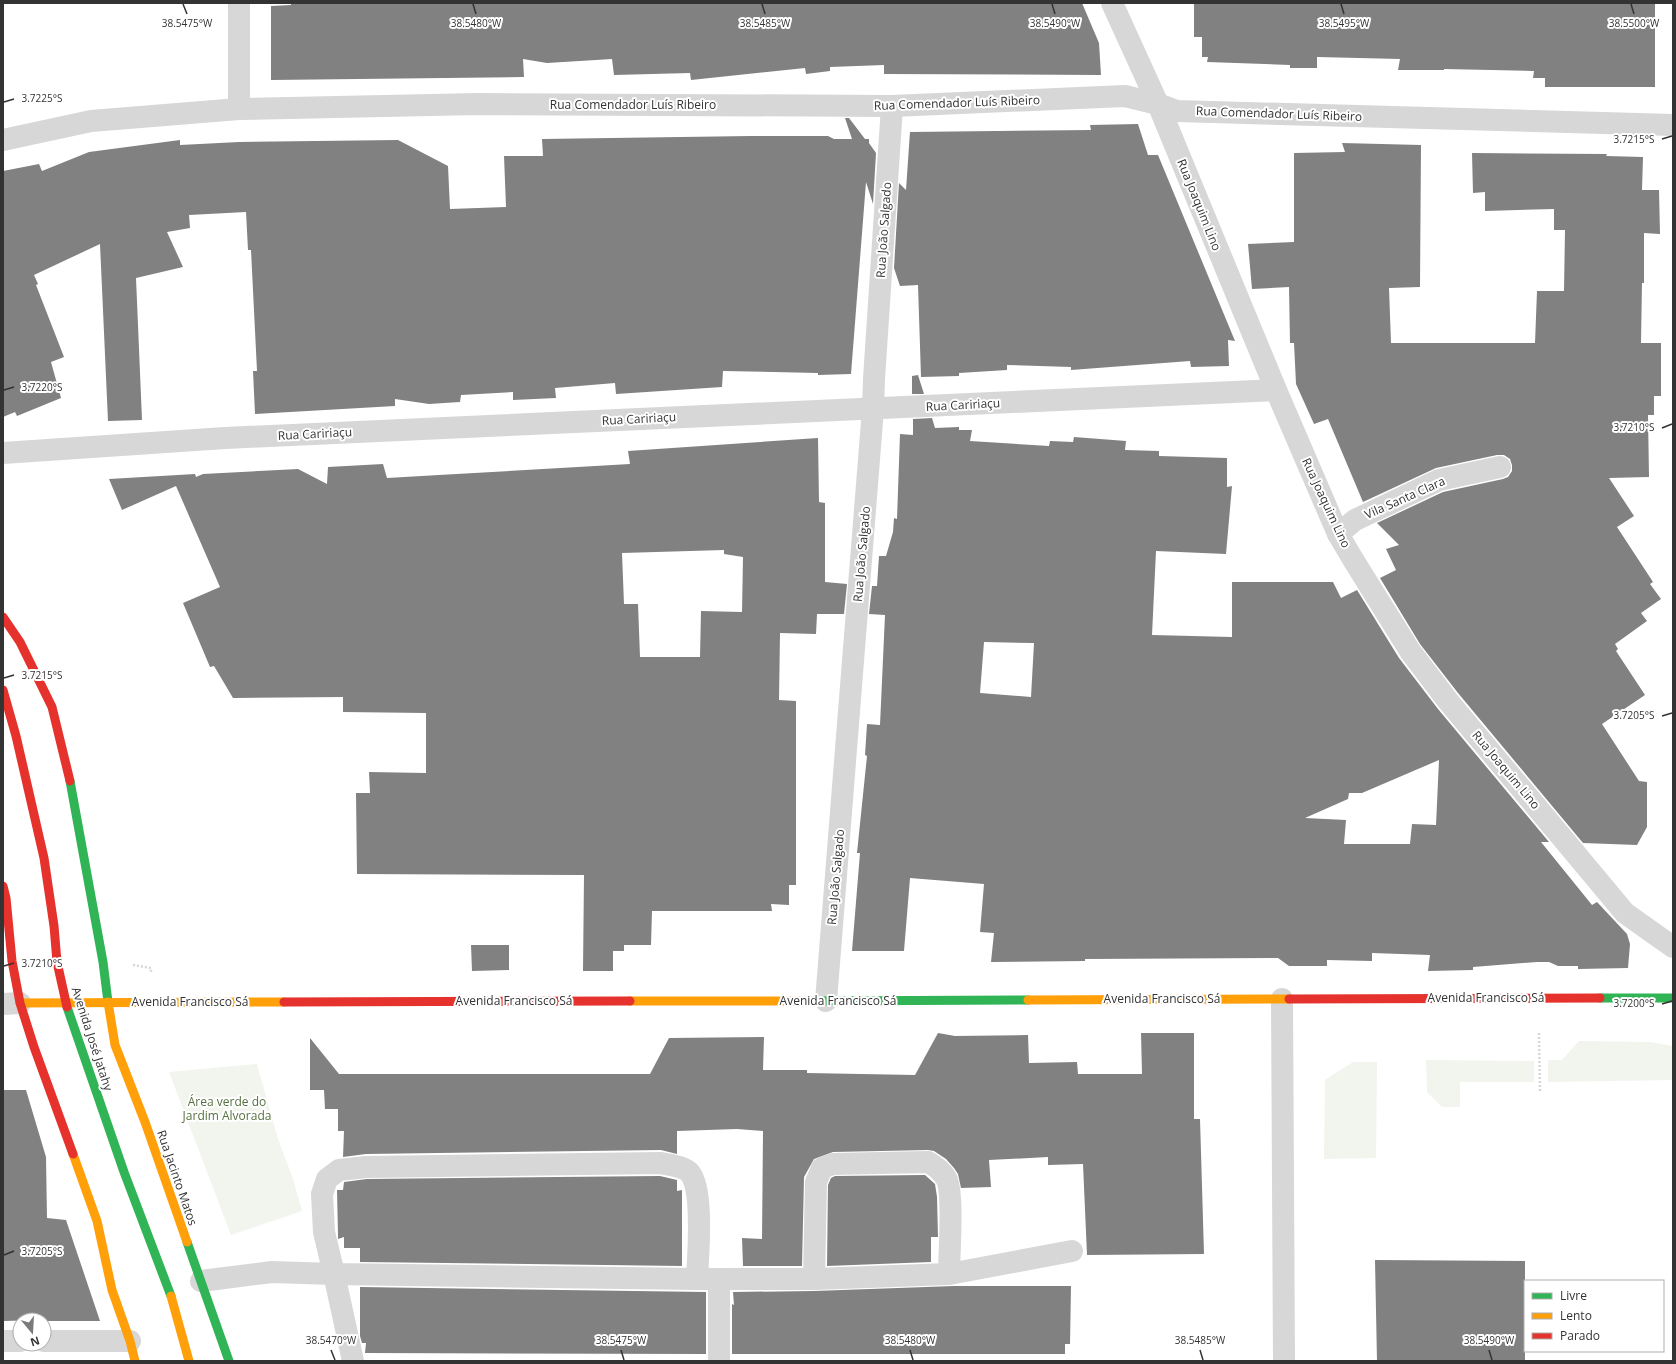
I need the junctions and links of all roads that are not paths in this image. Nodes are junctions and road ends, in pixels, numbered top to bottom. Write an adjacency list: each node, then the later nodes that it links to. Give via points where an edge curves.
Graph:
1 (239, 3): 5 (street)
2 (1112, 3): 3 (street, Rua Joaquim Lino)
3 (1158, 104): 4 (street, Rua Comendador Luís Ribeiro, via 1125,96); 6 (street, Rua Comendador Luís Ribeiro, via 1177,111); 8 (street, Rua Joaquim Lino)
4 (892, 106): 5 (street, Rua Comendador Luís Ribeiro, via 478,104); 9 (street, Rua João Salgado)
5 (239, 109): 7 (street, Rua Comendador Luís Ribeiro, via 91,121)
6 (1673, 124)
7 (3, 140)
8 (1276, 390): 9 (street, Rua Caririaçu); 12 (street, Rua Joaquim Lino)
9 (873, 409): 10 (street, Rua Caririaçu, via 225,438); 19 (street, Rua João Salgado)
10 (3, 454)
11 (1500, 467): 12 (street, Vila Santa Clara, via 1439,480 1355,520)
12 (1338, 534): 16 (street, Rua Joaquim Lino, via 1410,651 1448,701 1625,913)
13 (3, 617): 20 (main road, Rua Jacinto Matos, via 20,642 52,707 69,777)
14 (3, 690): 21 (main road, Avenida José Jatahy, via 44,858 54,926 56,962)
15 (3, 886): 22 (main road, via 12,961)
16 (1673, 947)
17 (1673, 998): 18 (main road, Avenida Francisco Sá)
18 (1282, 999): 19 (main road, Avenida Francisco Sá); 36 (street)
19 (826, 1001): 20 (main road, Avenida Francisco Sá)
20 (108, 1002): 21 (main road, Avenida Francisco Sá); 29 (main road, Rua Jacinto Matos, via 115,1045 145,1122)
21 (66, 1003): 22 (main road, Avenida Francisco Sá); 32 (main road, Avenida José Jatahy, via 174,1308)
22 (12, 1004): 31 (main road, via 32,1039 97,1221 112,1290)
23 (1072, 1251): 25 (street)
24 (334, 1274): 26 (street); 26 (street, via 324,1232 322,1194 327,1179 339,1170 366,1167 661,1163 689,1172 697,1188); 29 (street, via 272,1272); 34 (street)
25 (949, 1274): 28 (street); 28 (street, via 950,1195 947,1179 937,1167 928,1162 833,1164 822,1168 816,1182)
26 (697, 1279): 27 (street)
27 (719, 1279): 28 (street); 35 (street)
28 (814, 1279)
29 (200, 1281): 33 (main road, Rua Jacinto Matos)
30 (52, 1342): 31 (street)
31 (133, 1351)
32 (189, 1361)
33 (229, 1361)
34 (353, 1361)
35 (719, 1361)
36 (1284, 1361)

